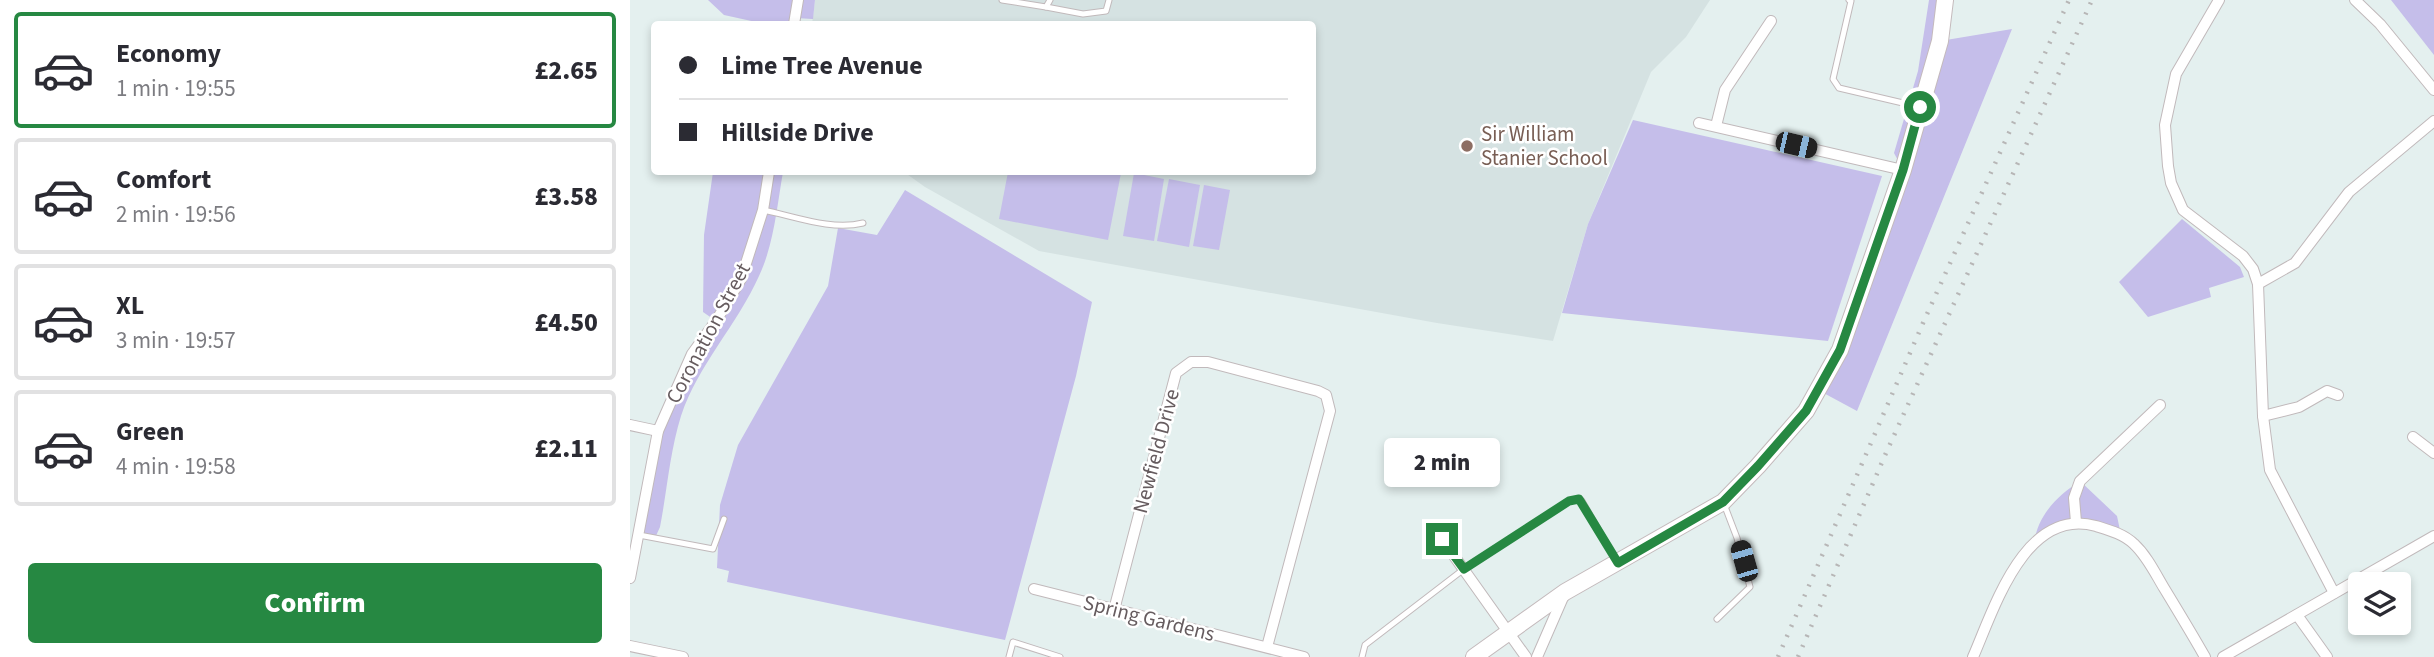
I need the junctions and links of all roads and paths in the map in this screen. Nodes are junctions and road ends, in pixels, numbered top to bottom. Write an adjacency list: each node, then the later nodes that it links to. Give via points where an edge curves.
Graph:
1 (798, 0): 10 (street)
2 (1002, 0): 9 (lane)
3 (1050, 0): 9 (lane)
4 (1109, 0): 9 (lane, via 1106,11 1083,14)
5 (1849, 0): 13 (lane, via 1833,79 1839,88)
6 (1945, 0): 13 (street, via 1940,41)
7 (2219, 0): 21 (street, via 2176,74 2165,125 2168,166 2183,210 2243,256)
8 (2356, 0): 12 (street)
9 (1046, 7)
10 (794, 21)
11 (1771, 21): 16 (street, via 1725,90)
12 (2434, 90)
13 (1920, 107): 17 (street)
14 (2434, 121): 21 (street, via 2349,192 2295,263)
15 (1699, 123): 16 (street)
16 (1716, 127): 17 (street)
17 (1903, 170): 29 (street, via 1840,350 1806,411)
18 (769, 175): 19 (street, Coronation Street)
19 (763, 210): 20 (lane, via 844,226); 26 (street, Coronation Street, via 741,279 692,354)
20 (863, 223)
21 (2258, 284): 24 (street)
22 (2338, 395): 24 (street, via 2328,391 2299,407)
23 (2160, 405): 31 (street, via 2080,481 2074,498)
24 (2263, 416): 40 (street, via 2270,470)
25 (630, 425): 26 (street)
26 (658, 431): 32 (street, Coronation Street)
27 (2413, 437): 28 (street)
28 (2434, 453)
29 (1723, 502): 35 (street); 43 (lane, via 1750,587)
30 (724, 519): 32 (lane, via 713,549)
31 (2076, 522): 55 (street, via 2045,534 2019,559); 56 (street, via 2121,534 2134,544 2147,558)
32 (634, 534): 37 (street, Coronation Street)
33 (2433, 537): 40 (street)
34 (1442, 539): 36 (street)
35 (1618, 563): 36 (lane, via 1581,501 1574,499); 39 (street)
36 (1464, 569): 44 (street); 51 (lane, via 1365,645)
37 (630, 578)
38 (1034, 589): 41 (street, Spring Gardens)
39 (1565, 592): 44 (street); 54 (street)
40 (2334, 593): 42 (street)
41 (1114, 610): 46 (street, Spring Gardens); 46 (street, Newfield Drive, via 1176,373 1191,362 1208,362 1318,391 1326,395 1330,411)
42 (2297, 615): 57 (street); 58 (street)
43 (1717, 619)
44 (1509, 632): 52 (street); 53 (street)
45 (630, 646): 47 (street)
46 (1267, 647): 50 (street, Spring Gardens)
47 (683, 657)
48 (1009, 657): 49 (lane, via 1013,642)
49 (1060, 657)
50 (1304, 657)
51 (1362, 657)
52 (1474, 657)
53 (1526, 657)
54 (1537, 657)
55 (1973, 657)
56 (2205, 657)
57 (2223, 657)
58 (2327, 657)

